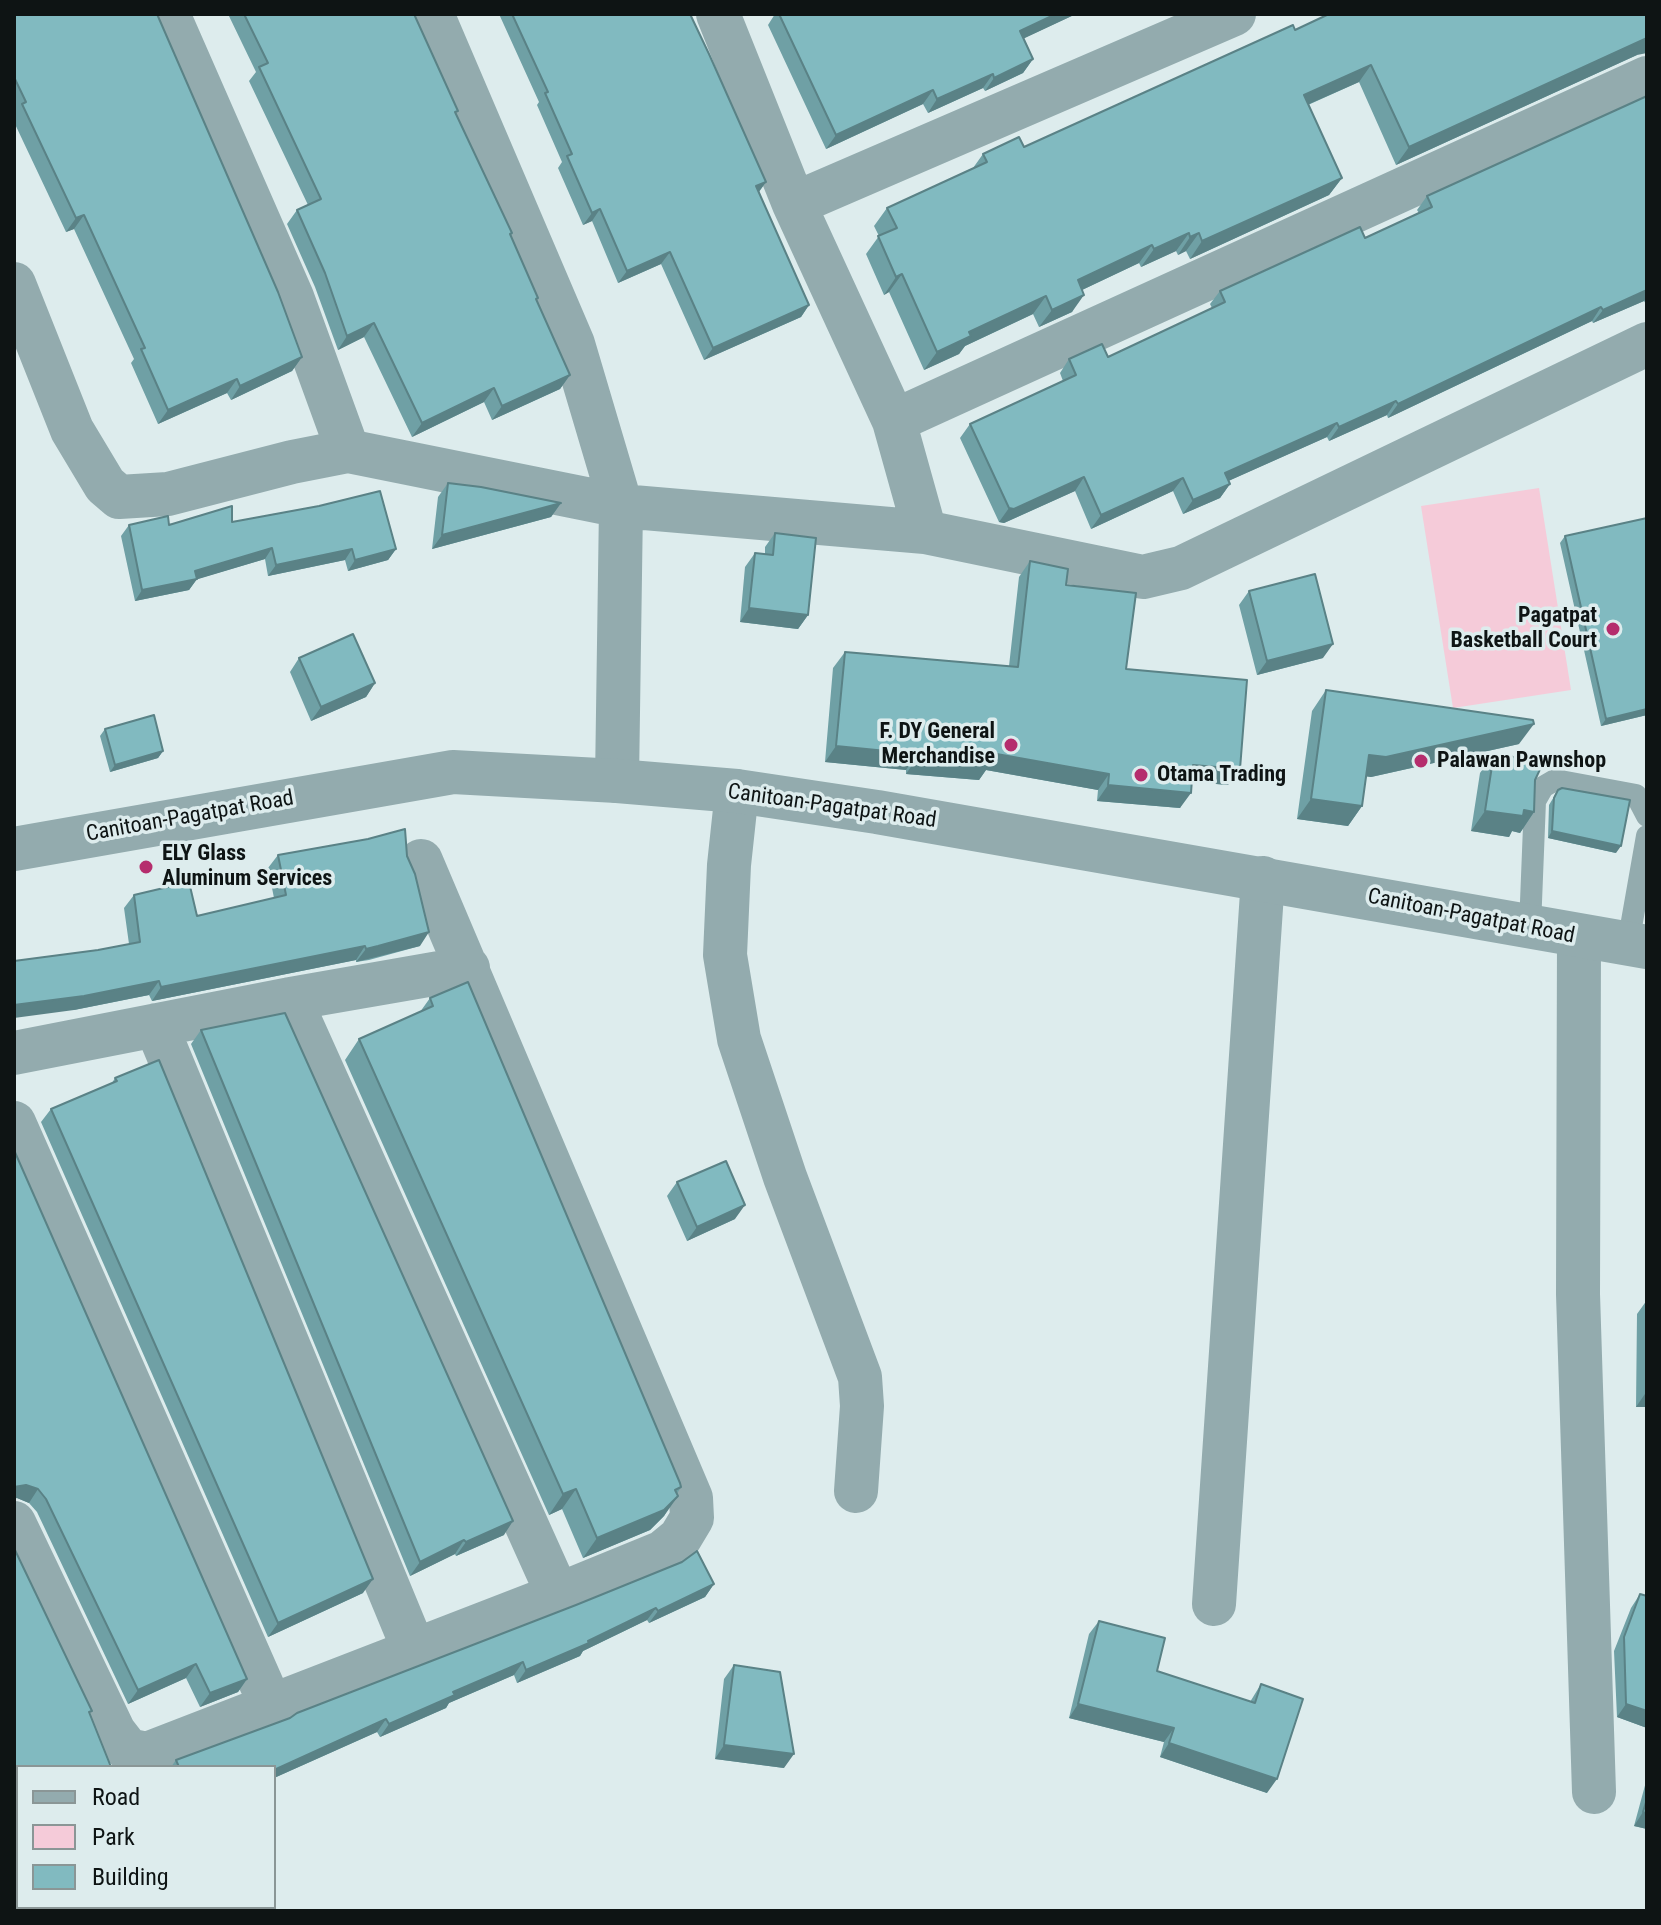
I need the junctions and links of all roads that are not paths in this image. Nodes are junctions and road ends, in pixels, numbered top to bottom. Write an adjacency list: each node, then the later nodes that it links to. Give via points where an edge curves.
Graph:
1 (168, 14): 10 (street, via 292,297)
2 (432, 14): 11 (street, via 573,344)
3 (718, 14): 6 (street)
4 (1234, 14): 6 (street)
5 (1647, 78): 9 (street)
6 (794, 204): 9 (street)
7 (14, 284): 10 (street, via 72,430 105,485 119,497 168,494)
8 (1647, 344): 12 (street, via 1164,574 1143,577)
9 (894, 421): 12 (street)
10 (348, 451): 11 (street)
11 (621, 506): 12 (street); 13 (street)
12 (925, 532)
13 (617, 781): 14 (street, Canitoan-Pagatpat Road); 17 (street, Canitoan-Pagatpat Road, via 453,772)
14 (737, 791): 19 (street, Canitoan-Pagatpat Road); 28 (street, via 727,969 739,1039 860,1377)
15 (1647, 816): 20 (lane, via 1636,795 1555,780 1543,787 1535,801)
16 (1647, 836): 22 (lane)
17 (14, 849)
18 (421, 861): 23 (street)
19 (1263, 878): 20 (street, Canitoan-Pagatpat Road); 31 (street)
20 (1530, 927): 21 (street, Canitoan-Pagatpat Road)
21 (1579, 937): 22 (street, Canitoan-Pagatpat Road); 34 (street, via 1578,1294)
22 (1637, 946)
23 (468, 968): 24 (street); 30 (street, via 691,1498 692,1518 663,1552)
24 (290, 999): 25 (street); 30 (street)
25 (156, 1025): 26 (street); 32 (street)
26 (14, 1053)
27 (14, 1123): 33 (street)
28 (856, 1491)
29 (16, 1531): 33 (street, via 114,1732 128,1750 147,1754)
30 (558, 1595): 32 (street)
31 (1214, 1604)
32 (414, 1650): 33 (street)
33 (272, 1708)
34 (1594, 1792)

